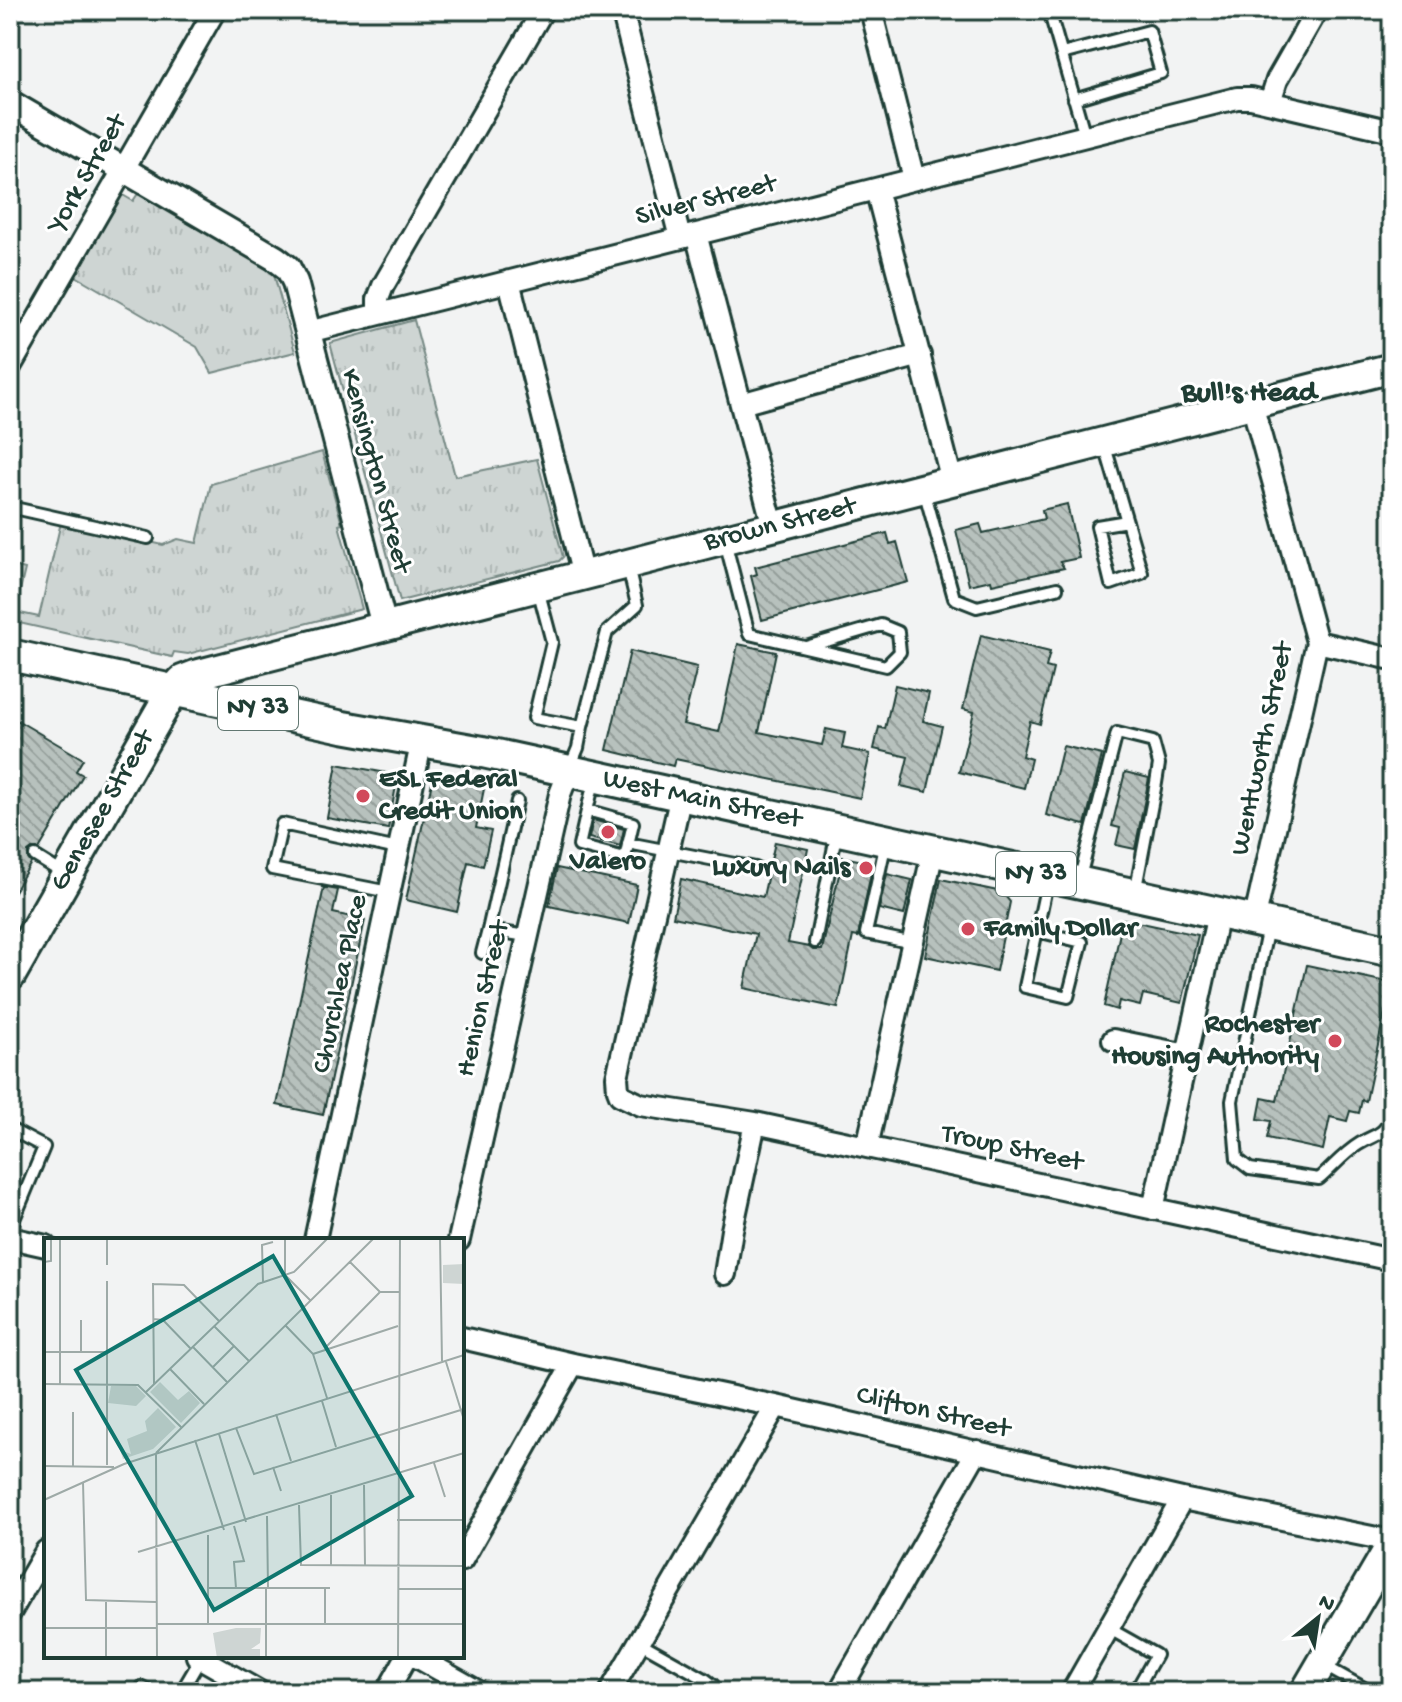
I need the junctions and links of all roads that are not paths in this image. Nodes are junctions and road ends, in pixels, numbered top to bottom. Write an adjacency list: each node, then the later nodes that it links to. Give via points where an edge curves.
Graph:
1 (215, 10): 13 (street, York Street)
2 (543, 10): 18 (street, via 383,286)
3 (622, 10): 16 (street)
4 (871, 10): 14 (street)
5 (1049, 10): 7 (lane)
6 (1317, 10): 9 (street)
7 (1062, 54): 8 (lane); 8 (lane, via 1149,31 1161,73)
8 (1074, 99): 12 (lane)
9 (1270, 102): 11 (street, Silver Street); 12 (street, Silver Street, via 1237,98)
10 (10, 103): 13 (street)
11 (1392, 131)
12 (1085, 136): 14 (street, Silver Street)
13 (124, 169): 19 (street, via 284,264 293,277); 21 (street, York Street)
14 (914, 179): 15 (street, Silver Street)
15 (876, 189): 16 (street, Silver Street); 20 (street)
16 (688, 236): 17 (street, Silver Street); 23 (street)
17 (509, 281): 18 (street, Silver Street); 34 (street)
18 (378, 314): 19 (street, Silver Street)
19 (308, 332): 37 (street, Kensington Street)
20 (920, 355): 23 (street); 26 (street)
21 (10, 367)
22 (1392, 368): 24 (main road, Brown Street)
23 (741, 404): 30 (street)
24 (1252, 404): 25 (main road, Brown Street); 38 (street, Wentworth Street)
25 (1104, 442): 26 (main road, Brown Street); 29 (lane)
26 (952, 481): 27 (main road, Brown Street)
27 (923, 488): 30 (main road, Brown Street); 36 (lane, via 954,598 977,607)
28 (10, 507): 31 (lane)
29 (1127, 521): 29 (lane, via 1142,573 1111,584 1097,526)
30 (773, 526): 32 (main road, Brown Street)
31 (148, 538)
32 (724, 539): 33 (main road, Brown Street); 39 (lane, via 749,634)
33 (627, 564): 34 (main road, Brown Street); 45 (lane, via 637,605 607,632)
34 (583, 576): 35 (main road, Brown Street)
35 (537, 587): 37 (main road, Brown Street); 45 (lane, via 552,642 534,718)
36 (1057, 588)
37 (384, 626): 44 (main road, Brown Street, via 195,675)
38 (1317, 642): 41 (street); 65 (street, Wentworth Street)
39 (806, 647): 39 (lane, via 886,666 900,652 898,632 881,625)
40 (1392, 647): 41 (street)
41 (1366, 653): 43 (street)
42 (10, 655): 44 (main road, West Main Street / NY 33)
43 (1392, 659)
44 (173, 690): 46 (main road, West Main Street / NY 33); 59 (main road, Genesee Street)
45 (582, 727): 47 (lane)
46 (422, 740): 47 (main road, West Main Street / NY 33); 54 (street, Churchlea Place)
47 (582, 774): 48 (main road, West Main Street / NY 33); 50 (lane); 68 (street, Henion Street, via 560,794)
48 (681, 795): 51 (main road, West Main Street / NY 33); 55 (street)
49 (517, 801): 66 (lane)
50 (587, 810): 53 (lane, via 633,823); 53 (lane, via 579,846 625,858)
51 (837, 830): 52 (main road, West Main Street / NY 33); 69 (lane)
52 (886, 840): 56 (main road, West Main Street / NY 33); 70 (lane, via 866,933)
53 (628, 843): 55 (lane)
54 (398, 849): 62 (street, Churchlea Place); 62 (lane, via 282,824 272,869)
55 (668, 851): 58 (lane); 77 (street, Troup Street, via 618,1090 641,1105)
56 (933, 851): 60 (main road, West Main Street / NY 33); 70 (street)
57 (35, 856): 59 (lane)
58 (756, 868)
59 (67, 875): 73 (main road, Genesee Street)
60 (1048, 876): 61 (main road, West Main Street / NY 33); 67 (lane)
61 (1078, 883): 63 (main road, West Main Street / NY 33); 63 (lane, via 1117,733 1153,742 1159,764)
62 (389, 892): 83 (street, Churchlea Place)
63 (1135, 895): 64 (main road, West Main Street / NY 33)
64 (1218, 914): 65 (main road, West Main Street / NY 33); 75 (street)
65 (1261, 923): 71 (main road, West Main Street / NY 33); 76 (lane, via 1232,1101 1237,1159 1250,1169 1319,1179 1358,1144 1386,1129)
66 (488, 930): 68 (lane); 72 (lane)
67 (1037, 931): 67 (lane, via 1025,987 1068,997 1082,942)
68 (527, 936): 84 (street, Henion Street)
69 (815, 942)
70 (913, 943): 79 (street)
71 (1392, 951)
72 (482, 953)
73 (10, 975)
74 (1113, 1040): 75 (street)
75 (1187, 1055): 80 (street)
76 (1392, 1114)
77 (755, 1123): 79 (street, Troup Street); 87 (street)
78 (10, 1129): 81 (lane, via 44,1147)
79 (867, 1147): 80 (street, Troup Street)
80 (1153, 1209): 86 (street, Troup Street)
81 (10, 1229)
82 (10, 1238): 85 (street)
83 (315, 1238)
84 (459, 1238)
85 (44, 1246)
86 (1392, 1260)
87 (725, 1274)
88 (464, 1338): 89 (street, Clifton Street)
89 (573, 1364): 90 (street, Clifton Street); 94 (street)
90 (776, 1406): 91 (street, Clifton Street); 98 (street)
91 (977, 1451): 92 (street, Clifton Street); 112 (street)
92 (1182, 1499): 93 (street, Clifton Street); 97 (street)
93 (1392, 1542): 103 (main road)
94 (464, 1556)
95 (43, 1563): 96 (street)
96 (10, 1613)
97 (1108, 1628): 113 (street); 114 (lane, via 1156,1655)
98 (639, 1642): 110 (street); 111 (lane, via 705,1679)
99 (198, 1658): 106 (lane)
100 (201, 1658): 107 (street)
101 (406, 1658): 108 (street)
102 (419, 1658): 109 (street)
103 (1321, 1664): 115 (main road); 116 (lane)
104 (139, 1692): 105 (lane, via 142,1687)
105 (152, 1692)
106 (181, 1692)
107 (260, 1692)
108 (387, 1692)
109 (479, 1692)
110 (610, 1692)
111 (715, 1692)
112 (839, 1692)
113 (1072, 1692)
114 (1135, 1692)
115 (1305, 1692)
116 (1371, 1692)

